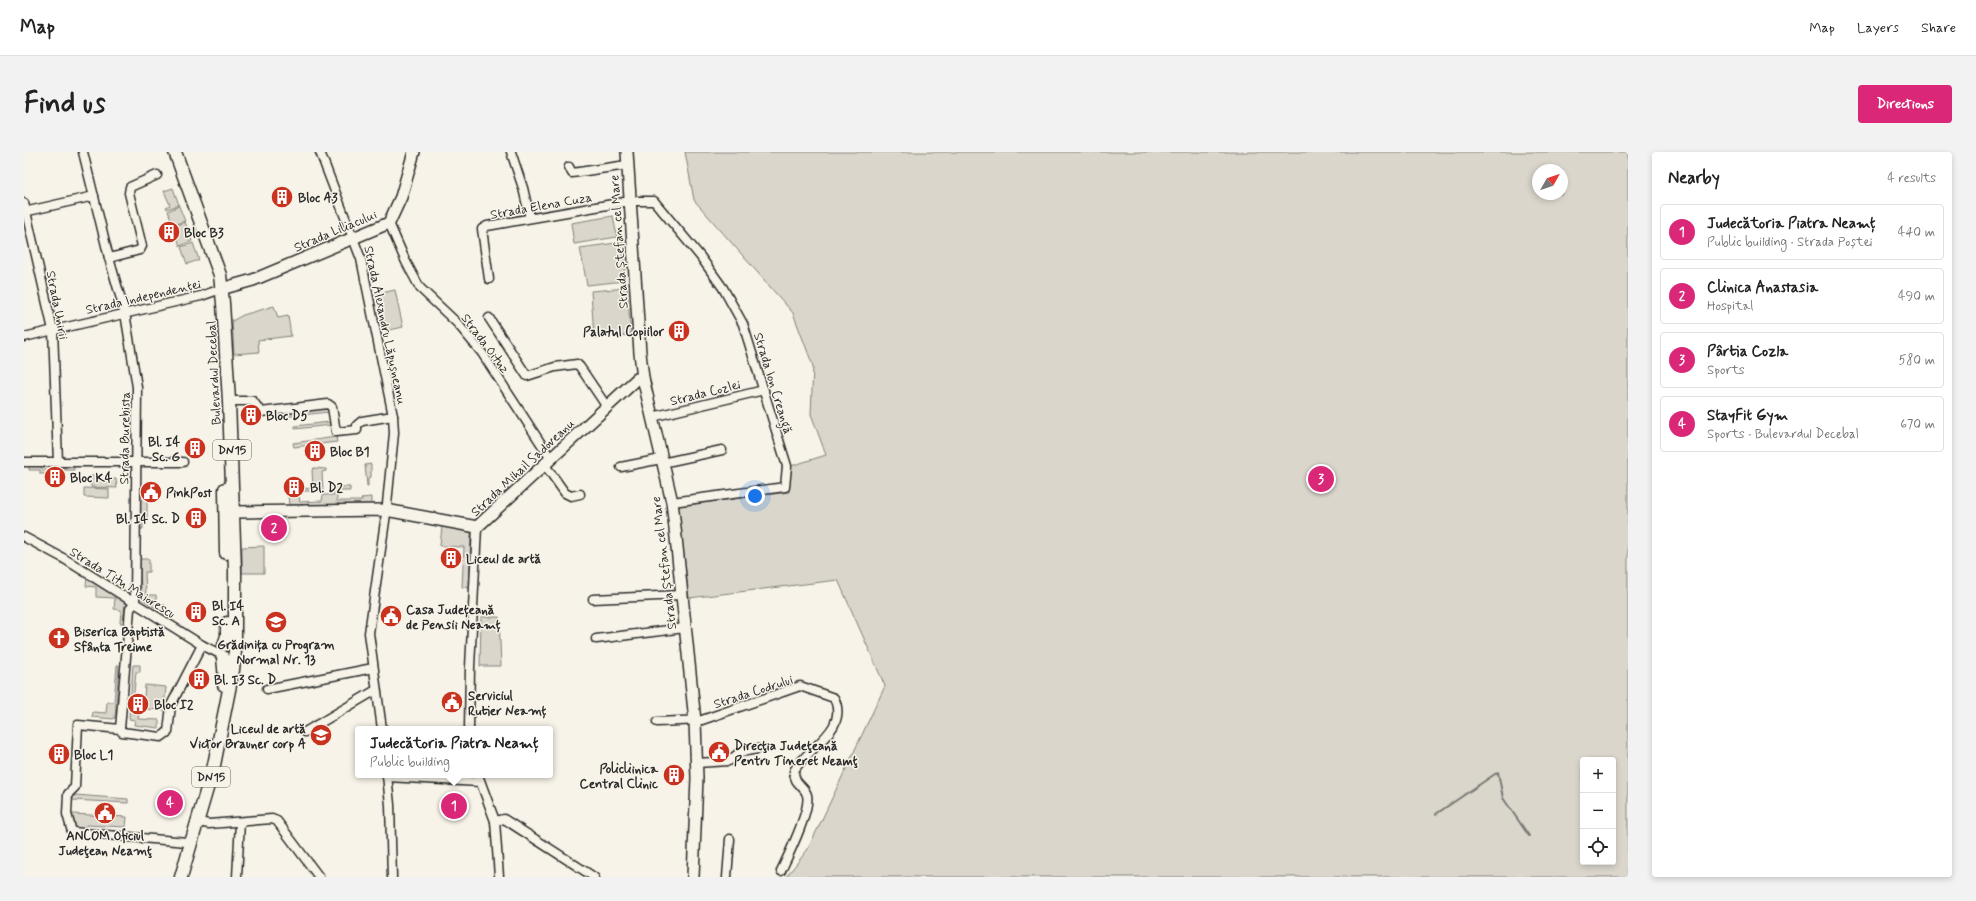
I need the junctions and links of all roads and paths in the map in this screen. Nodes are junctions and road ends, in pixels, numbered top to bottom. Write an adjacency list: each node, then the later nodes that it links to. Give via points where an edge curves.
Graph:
1 (83, 152): 11 (street, Strada Burebista)
2 (169, 152): 19 (main road, Bulevardul Decebal / DN15)
3 (175, 152): 19 (main road, Bulevardul Decebal / DN15, via 216,263)
4 (320, 152): 16 (street, Strada Alexandru Lăpușneanu)
5 (414, 152): 15 (street, Strada Liliacului, via 401,197)
6 (511, 152): 14 (street)
7 (628, 152): 8 (street, Strada Ștefan cel Mare)
8 (627, 166): 9 (street, via 572,173); 12 (street, Strada Ștefan cel Mare)
9 (569, 167)
10 (158, 175): 17 (street, via 130,187 129,193 142,246 140,250)
11 (94, 196): 13 (street); 17 (street, Strada Burebista)
12 (630, 201): 14 (street, Strada Elena Cuza); 24 (street, Strada Ștefan cel Mare); 25 (street, Strada Ion Creangă, via 654,201 723,288 743,324)
13 (25, 208): 22 (street, Strada Unirii)
14 (530, 218): 18 (street, Strada Elena Cuza, via 482,229)
15 (389, 223): 16 (street, Strada Liliacului); 36 (street, Strada Oituz, via 420,288 457,323 482,353)
16 (354, 238): 19 (street, Strada Liliacului, via 254,280); 28 (street, Strada Alexandru Lăpușneanu, via 361,259)
17 (109, 258): 20 (street, Strada Burebista)
18 (489, 279)
19 (218, 290): 20 (street, Strada Independenței); 26 (main road, Bulevardul Decebal / DN15); 50 (main road, Bulevardul Decebal / DN15, via 225,495)
20 (125, 313): 22 (street, Strada Independenței); 34 (street, Strada Burebista, via 137,387)
21 (489, 318): 27 (street, via 527,376 555,367 576,364)
22 (53, 330): 23 (street, Strada Independenței); 33 (street, Strada Unirii)
23 (24, 337)
24 (643, 378): 27 (street, Strada Mihail Sadoveanu, via 637,379); 29 (street, Strada Ștefan cel Mare)
25 (764, 390): 29 (street, Strada Cozlei); 39 (street, Strada Ion Creangă, via 786,466 785,487)
26 (229, 401): 28 (street, via 253,400 261,412 328,404 332,407 336,432 358,430 357,425 362,421); 41 (main road, Bulevardul Decebal / DN15)
27 (607, 407): 36 (street, Strada Mihail Sadoveanu)
28 (393, 416): 40 (street, Strada Alexandru Lăpușneanu, via 394,433)
29 (652, 417): 31 (street, Strada Ștefan cel Mare)
30 (722, 450): 31 (street)
31 (662, 461): 37 (street); 39 (street, Strada Ștefan cel Mare)
32 (24, 462): 33 (street)
33 (58, 462): 34 (street)
34 (136, 462): 35 (street); 46 (street, Strada Burebista)
35 (182, 462)
36 (548, 462): 38 (street, Strada Oituz, via 564,493 571,496); 42 (street, Strada Mihail Sadoveanu)
37 (621, 468)
38 (580, 494)
39 (672, 502): 44 (street, Strada Ștefan cel Mare)
40 (386, 510): 41 (street, Strada Mihail Sadoveanu); 42 (street, Strada Mihail Sadoveanu); 51 (street, Strada Alexandru Lăpușneanu, via 369,633)
41 (234, 512): 50 (main road, Bulevardul Decebal / DN15)
42 (477, 527): 57 (street)
43 (24, 537): 46 (street, Strada Titu Maiorescu)
44 (681, 595): 45 (street); 47 (street, Strada Ștefan cel Mare)
45 (594, 599)
46 (135, 603): 49 (street, Strada Titu Maiorescu); 58 (street, Strada Burebista, via 130,609)
47 (685, 628): 48 (street); 54 (street, Strada Ștefan cel Mare)
48 (596, 638)
49 (205, 647): 50 (street, Strada Titu Maiorescu); 58 (street, via 171,705 168,732 161,736 122,732)
50 (226, 651): 65 (main road, Bulevardul Decebal / DN15, via 224,719); 68 (main road, Bulevardul Decebal / DN15, via 225,679 209,765)
51 (373, 668): 52 (street); 53 (street, Strada Alexandru Lăpușneanu)
52 (267, 689)
53 (376, 690): 56 (street, Strada Alexandru Lăpușneanu); 59 (street)
54 (695, 721): 55 (street, Strada Codrului); 61 (street, Strada Ștefan cel Mare); 69 (street, Strada Codrului, via 800,686 834,698 837,703 837,712 830,733 794,771 794,778 807,796 806,806)
55 (657, 722)
56 (382, 726)
57 (469, 726)
58 (120, 729): 68 (street, via 78,725 75,787 68,794 67,814 72,832)
59 (305, 732)
60 (758, 749): 61 (street, via 740,752 729,761)
61 (697, 763): 77 (street, Strada Ștefan cel Mare)
62 (387, 778): 74 (street)
63 (479, 778): 64 (street)
64 (495, 821): 75 (street); 76 (street, via 504,819)
65 (198, 822): 66 (street); 71 (main road, Bulevardul Decebal / DN15)
66 (240, 822): 72 (street); 73 (street, via 272,819 277,821)
67 (730, 839): 78 (street)
68 (186, 842): 70 (main road, Bulevardul Decebal / DN15)
69 (782, 871)
70 (178, 877)
71 (181, 877)
72 (237, 877)
73 (319, 877)
74 (392, 877)
75 (499, 877)
76 (594, 877)
77 (693, 877)
78 (727, 877)

